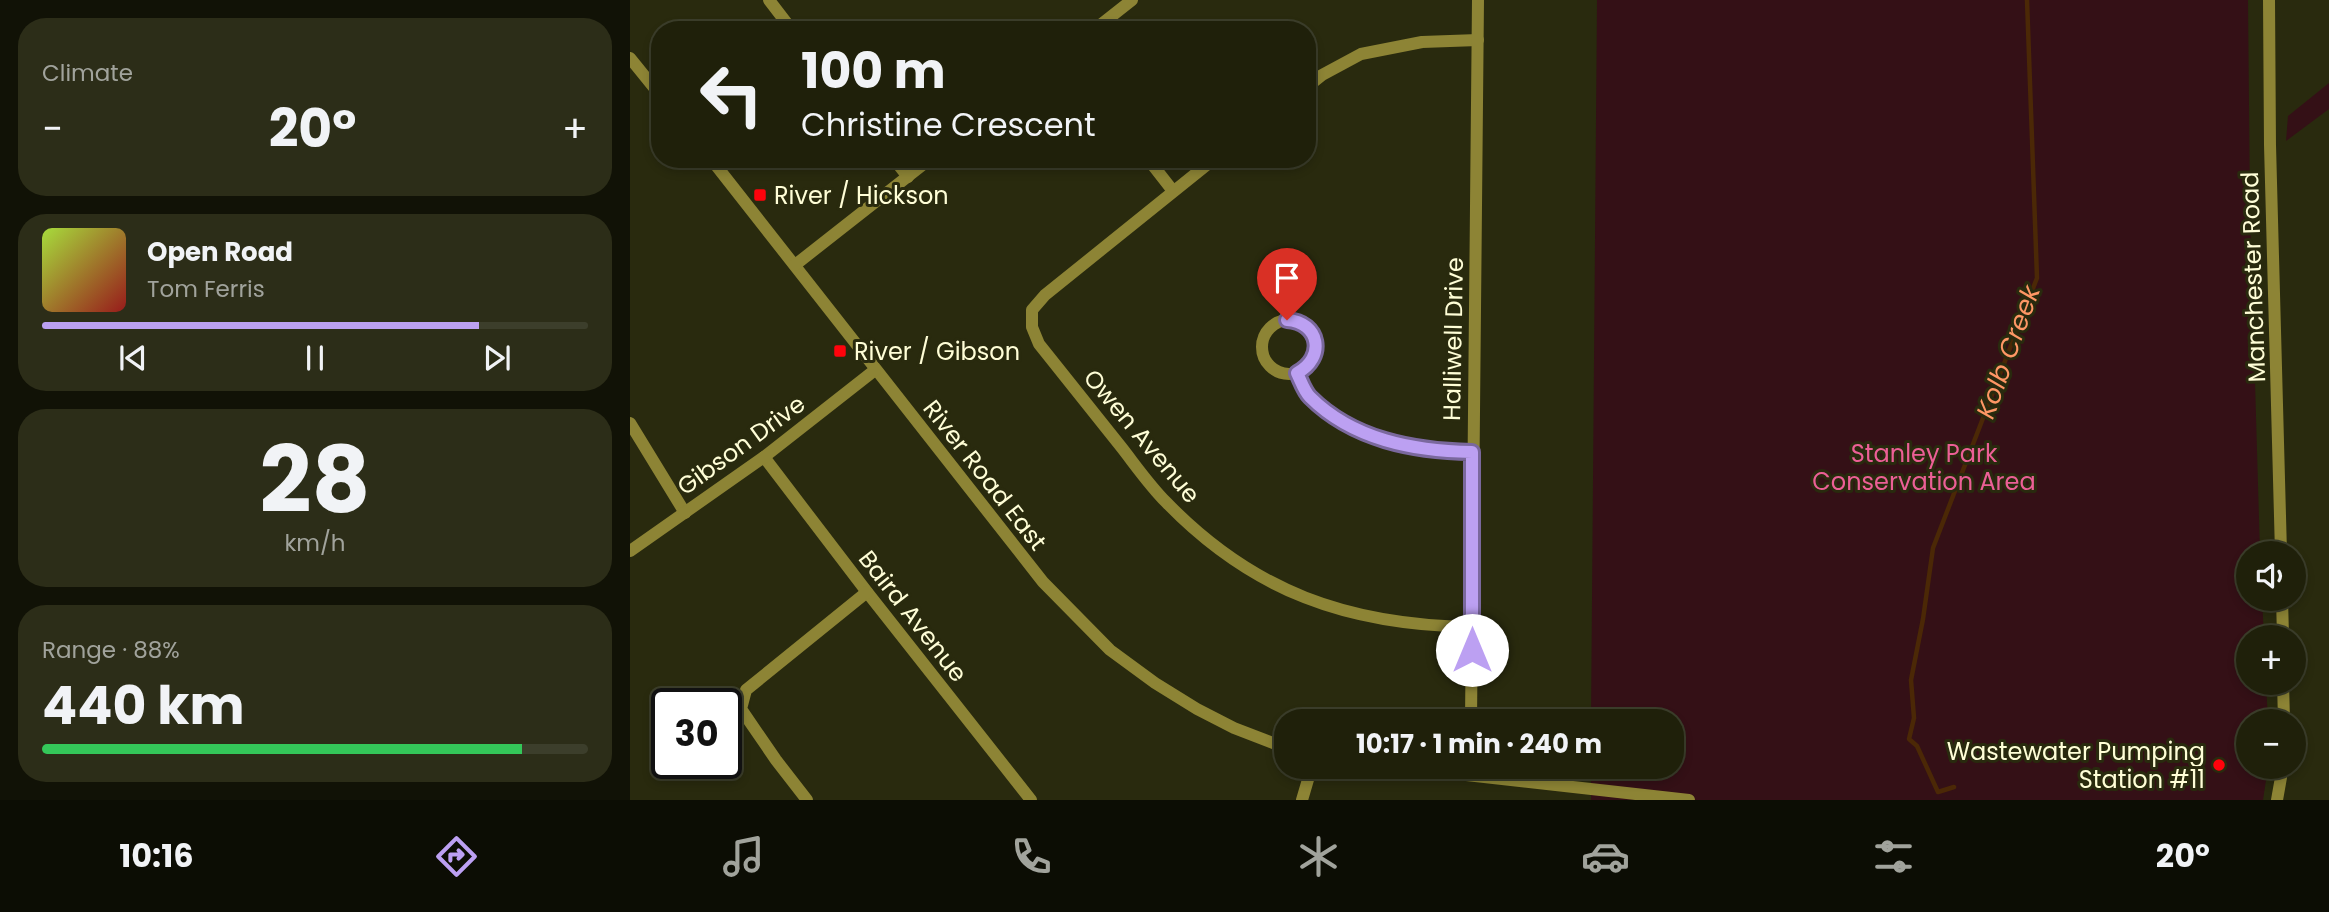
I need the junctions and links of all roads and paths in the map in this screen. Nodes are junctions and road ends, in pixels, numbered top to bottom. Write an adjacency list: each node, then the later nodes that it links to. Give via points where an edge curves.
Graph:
1 (769, 0): 5 (street)
2 (1132, 0): 6 (street)
3 (1478, 0): 7 (street, Halliwell Drive)
4 (2269, 0): 25 (street, Manchester Road)
5 (785, 21)
6 (1105, 21)
7 (1478, 40): 9 (street, via 1422,42 1360,54); 22 (street, Halliwell Drive)
8 (630, 58): 10 (street)
9 (1316, 80)
10 (651, 84)
11 (718, 168): 18 (street, River Road East)
12 (901, 168): 16 (street)
13 (919, 168): 16 (street)
14 (1155, 168): 17 (street)
15 (1202, 168): 17 (street, Owen Avenue)
16 (908, 177): 18 (street)
17 (1173, 191): 28 (street, Owen Avenue, via 1032,310 1032,327 1040,344 1164,501 1248,571 1340,611 1403,624)
18 (795, 265): 19 (street, River Road East)
19 (875, 370): 23 (street, Gibson Drive); 30 (street, River Road East, via 1043,582 1110,650 1197,709)
20 (1297, 373): 20 (street, via 1315,355 1312,333 1296,321 1278,322 1264,336 1264,357 1279,372); 22 (street, via 1308,396 1351,428 1401,446)
21 (630, 423): 24 (street)
22 (1472, 452): 28 (street, Halliwell Drive)
23 (764, 457): 24 (street, Gibson Drive); 27 (street, Baird Avenue)
24 (685, 513): 26 (street, Gibson Drive)
25 (2281, 541)
26 (630, 551)
27 (867, 592): 34 (street, via 746,690 741,709); 35 (street, Baird Avenue)
28 (1472, 627): 29 (street, Halliwell Drive)
29 (1471, 709)
30 (1274, 743)
31 (1308, 779): 36 (street)
32 (1531, 779): 37 (street)
33 (2281, 779): 38 (street)
34 (807, 800)
35 (1031, 800)
36 (1302, 800)
37 (1689, 800)
38 (2277, 800)

